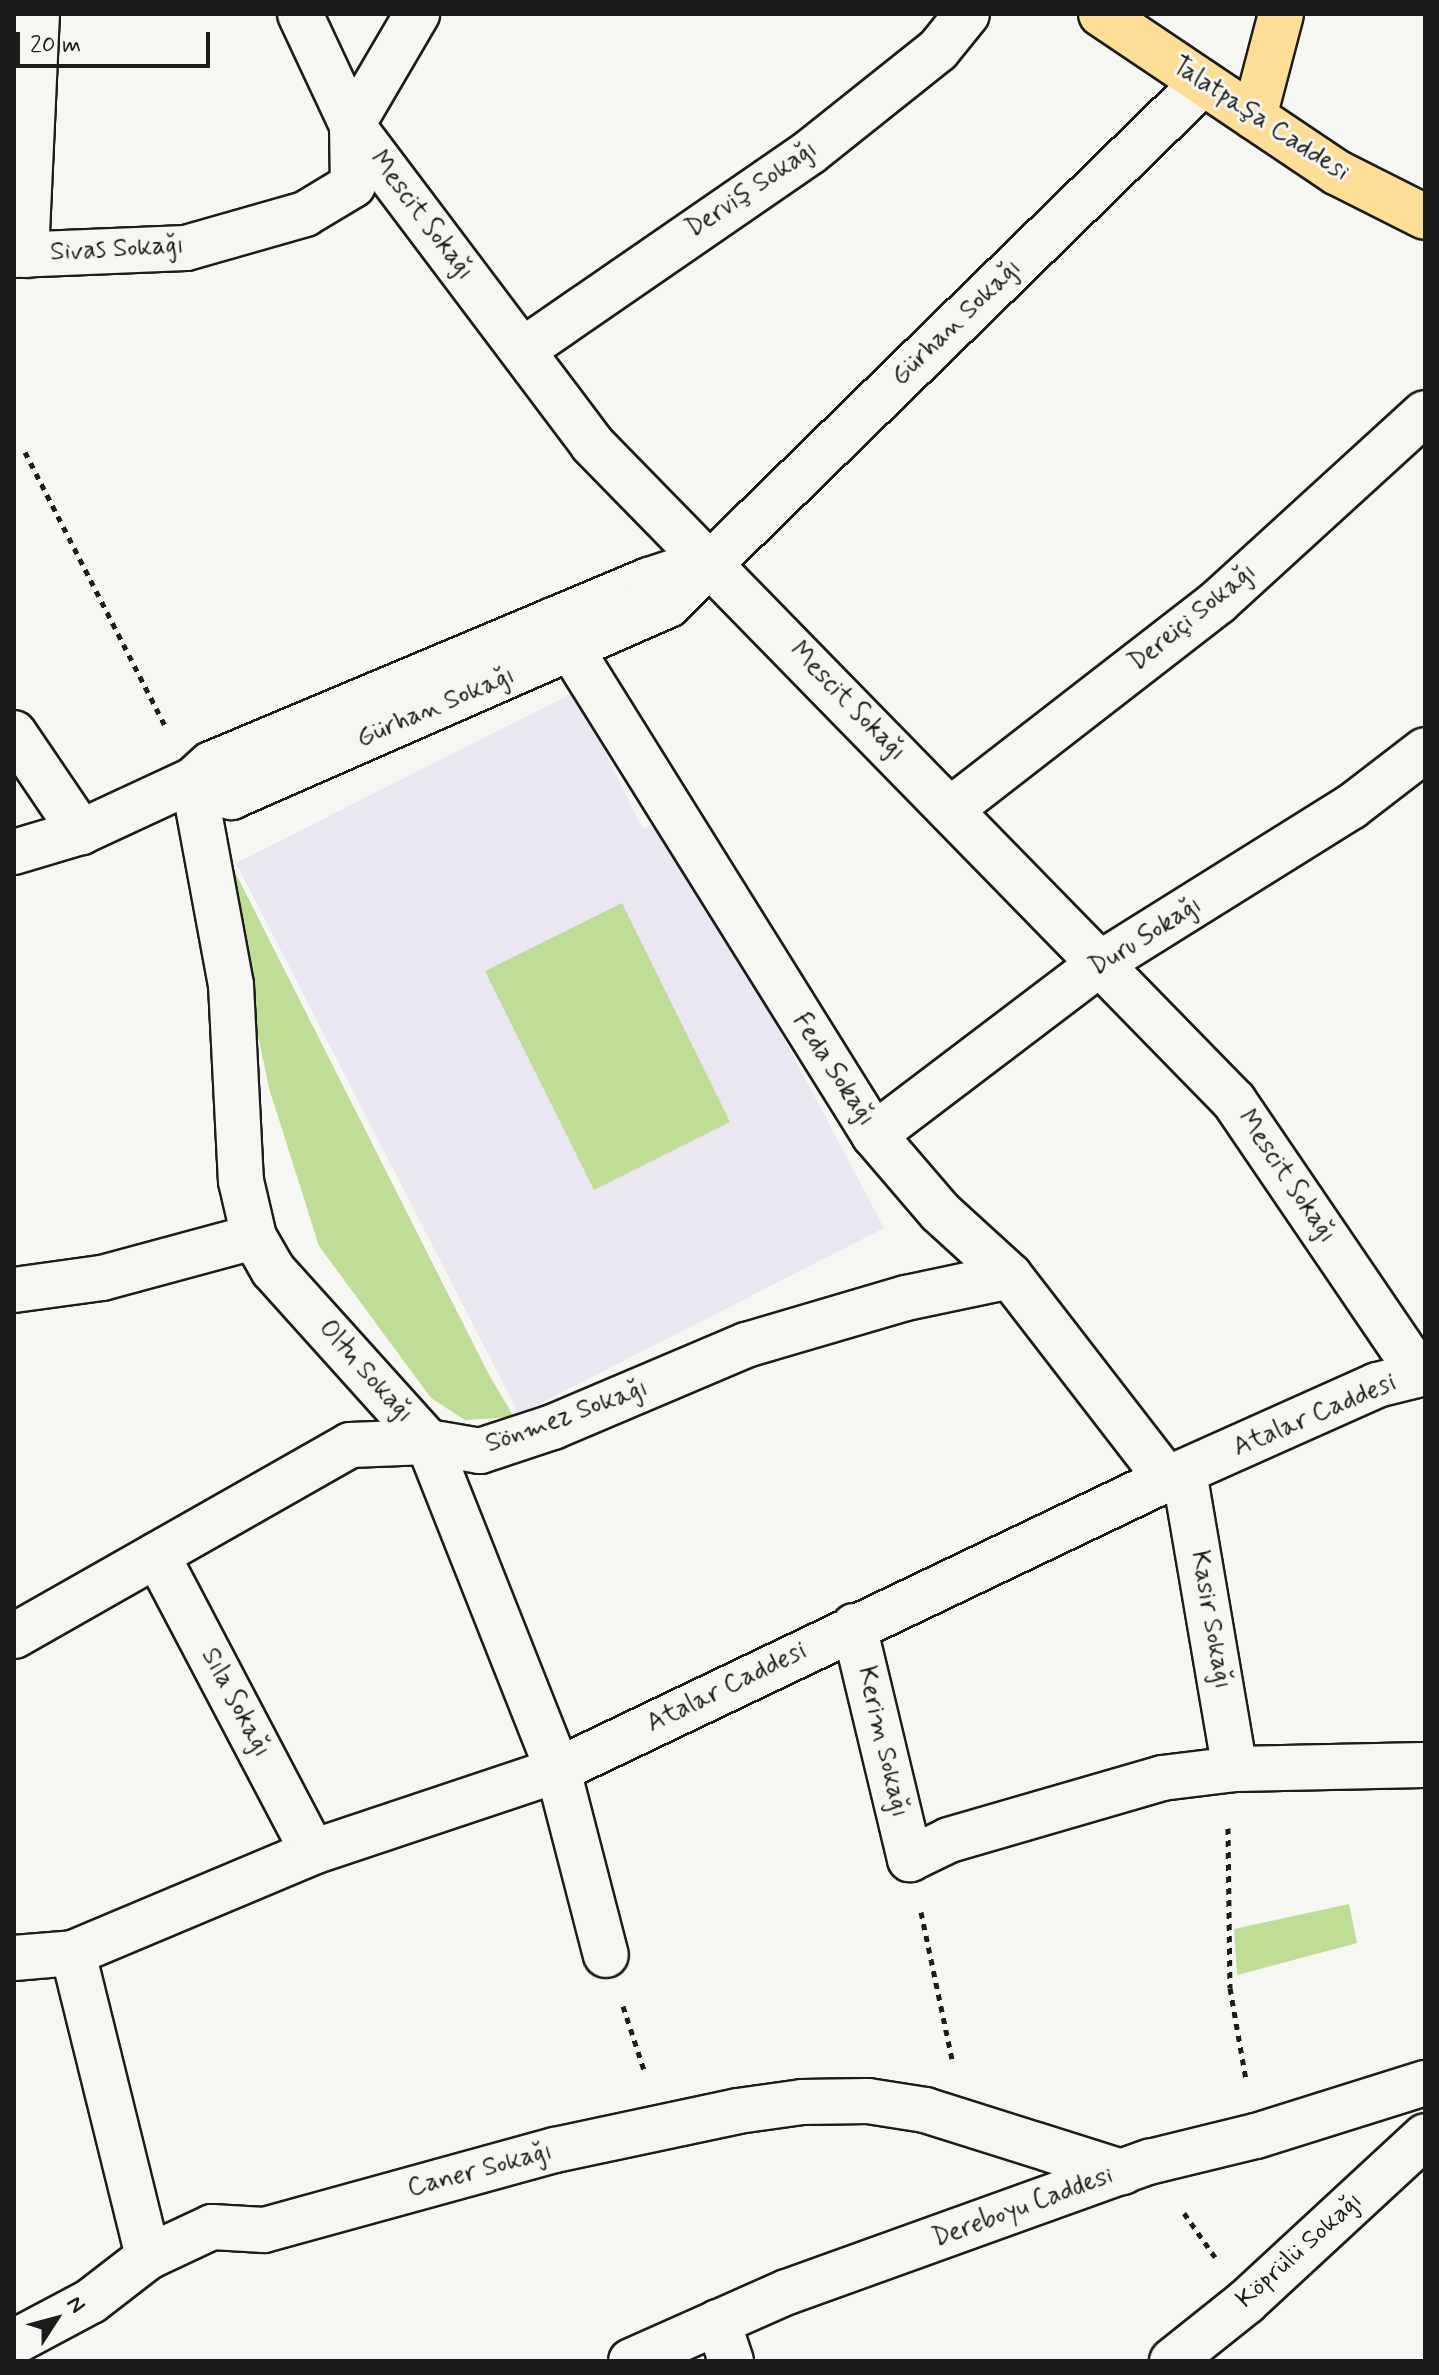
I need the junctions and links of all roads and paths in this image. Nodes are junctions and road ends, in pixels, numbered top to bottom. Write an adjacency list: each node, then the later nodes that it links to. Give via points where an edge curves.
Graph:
1 (37, 14): 11 (street)
2 (300, 14): 9 (street, Mescit Sokağı)
3 (417, 14): 9 (street)
4 (967, 14): 12 (street, Derviş Sokağı, via 938,50 810,152)
5 (1101, 14): 7 (main road, Talatpaşa Caddesi)
6 (1281, 14): 8 (main road)
7 (1203, 83): 8 (main road, Talatpaşa Caddesi); 15 (street, Gürhan Sokağı)
8 (1254, 117): 10 (main road, Talatpaşa Caddesi, via 1338,173)
9 (352, 125): 11 (street, Sivas Sokağı, via 353,185 305,214 186,248); 12 (street, Mescit Sokağı)
10 (1425, 217)
11 (20, 255)
12 (523, 350): 15 (street, Mescit Sokağı, via 592,444)
13 (1425, 413): 20 (street, Dereiçi Sokağı, via 1218,602)
14 (25, 452): 19 (path)
15 (708, 561): 16 (street, Gürhan Sokağı); 20 (street, Mescit Sokağı)
16 (562, 635): 19 (street, Gürhan Sokağı, via 211,764); 24 (street, Feda Sokağı)
17 (14, 733): 21 (street)
18 (1425, 750): 23 (street, Duru Sokağı, via 1351,807)
19 (193, 780): 21 (street, Gürhan Sokağı); 25 (street, Oltu Sokağı, via 231,985 241,1181)
20 (950, 810): 23 (street, Mescit Sokağı)
21 (81, 832): 22 (street, Gürhan Sokağı)
22 (14, 852)
23 (1101, 963): 24 (street, Duru Sokağı); 28 (street, Mescit Sokağı, via 1234,1101)
24 (874, 1135): 26 (street, Feda Sokağı, via 940,1212)
25 (254, 1237): 27 (street, via 102,1278); 29 (street, Oltu Sokağı, via 273,1270)
26 (1010, 1276): 29 (street, Sönmez Sokağı, via 906,1298 746,1345 553,1427 480,1451); 30 (street, Feda Sokağı)
27 (14, 1290)
28 (1422, 1373): 30 (street, Atalar Caddesi, via 1377,1385)
29 (428, 1442): 31 (street, Sönmez Sokağı, via 350,1445); 36 (street, Oltu Sokağı)
30 (1176, 1476): 32 (street, Atalar Caddesi); 35 (street, Kasir Sokağı)
31 (157, 1555): 33 (street, Sönmez Sokağı); 37 (street, Sıla Sokağı)
32 (854, 1626): 36 (street, Atalar Caddesi); 38 (street, Kerim Sokağı)
33 (14, 1636)
34 (1425, 1765): 35 (street)
35 (1235, 1769): 38 (street, via 1162,1778 1054,1807 949,1840); 45 (path, via 1227,1862 1230,1988)
36 (558, 1770): 37 (street, Atalar Caddesi); 40 (street, Oltu Sokağı)
37 (313, 1852): 39 (street, Atalar Caddesi)
38 (910, 1859): 43 (path)
39 (73, 1953): 41 (street, Atalar Caddesi); 48 (street)
40 (606, 1955): 44 (path)
41 (14, 1958)
42 (1425, 2083): 45 (street, Dereboyu Caddesi)
43 (965, 2123): 44 (street, Caner Sokağı, via 925,2110 828,2101 751,2109); 47 (street, Caner Sokağı)
44 (663, 2127): 48 (street, Caner Sokağı, via 555,2150 264,2230 212,2227)
45 (1256, 2136): 47 (street, Dereboyu Caddesi)
46 (1425, 2136): 49 (street, Köprülü Sokağı)
47 (1136, 2167): 49 (path); 50 (street, Dereboyu Caddesi, via 787,2292)
48 (148, 2257): 51 (street, Caner Sokağı, via 91,2301)
49 (1246, 2302): 53 (street, Köprülü Sokağı)
50 (725, 2341): 52 (street, Dereboyu Caddesi)
51 (14, 2342)
52 (631, 2361)
53 (1172, 2361)

